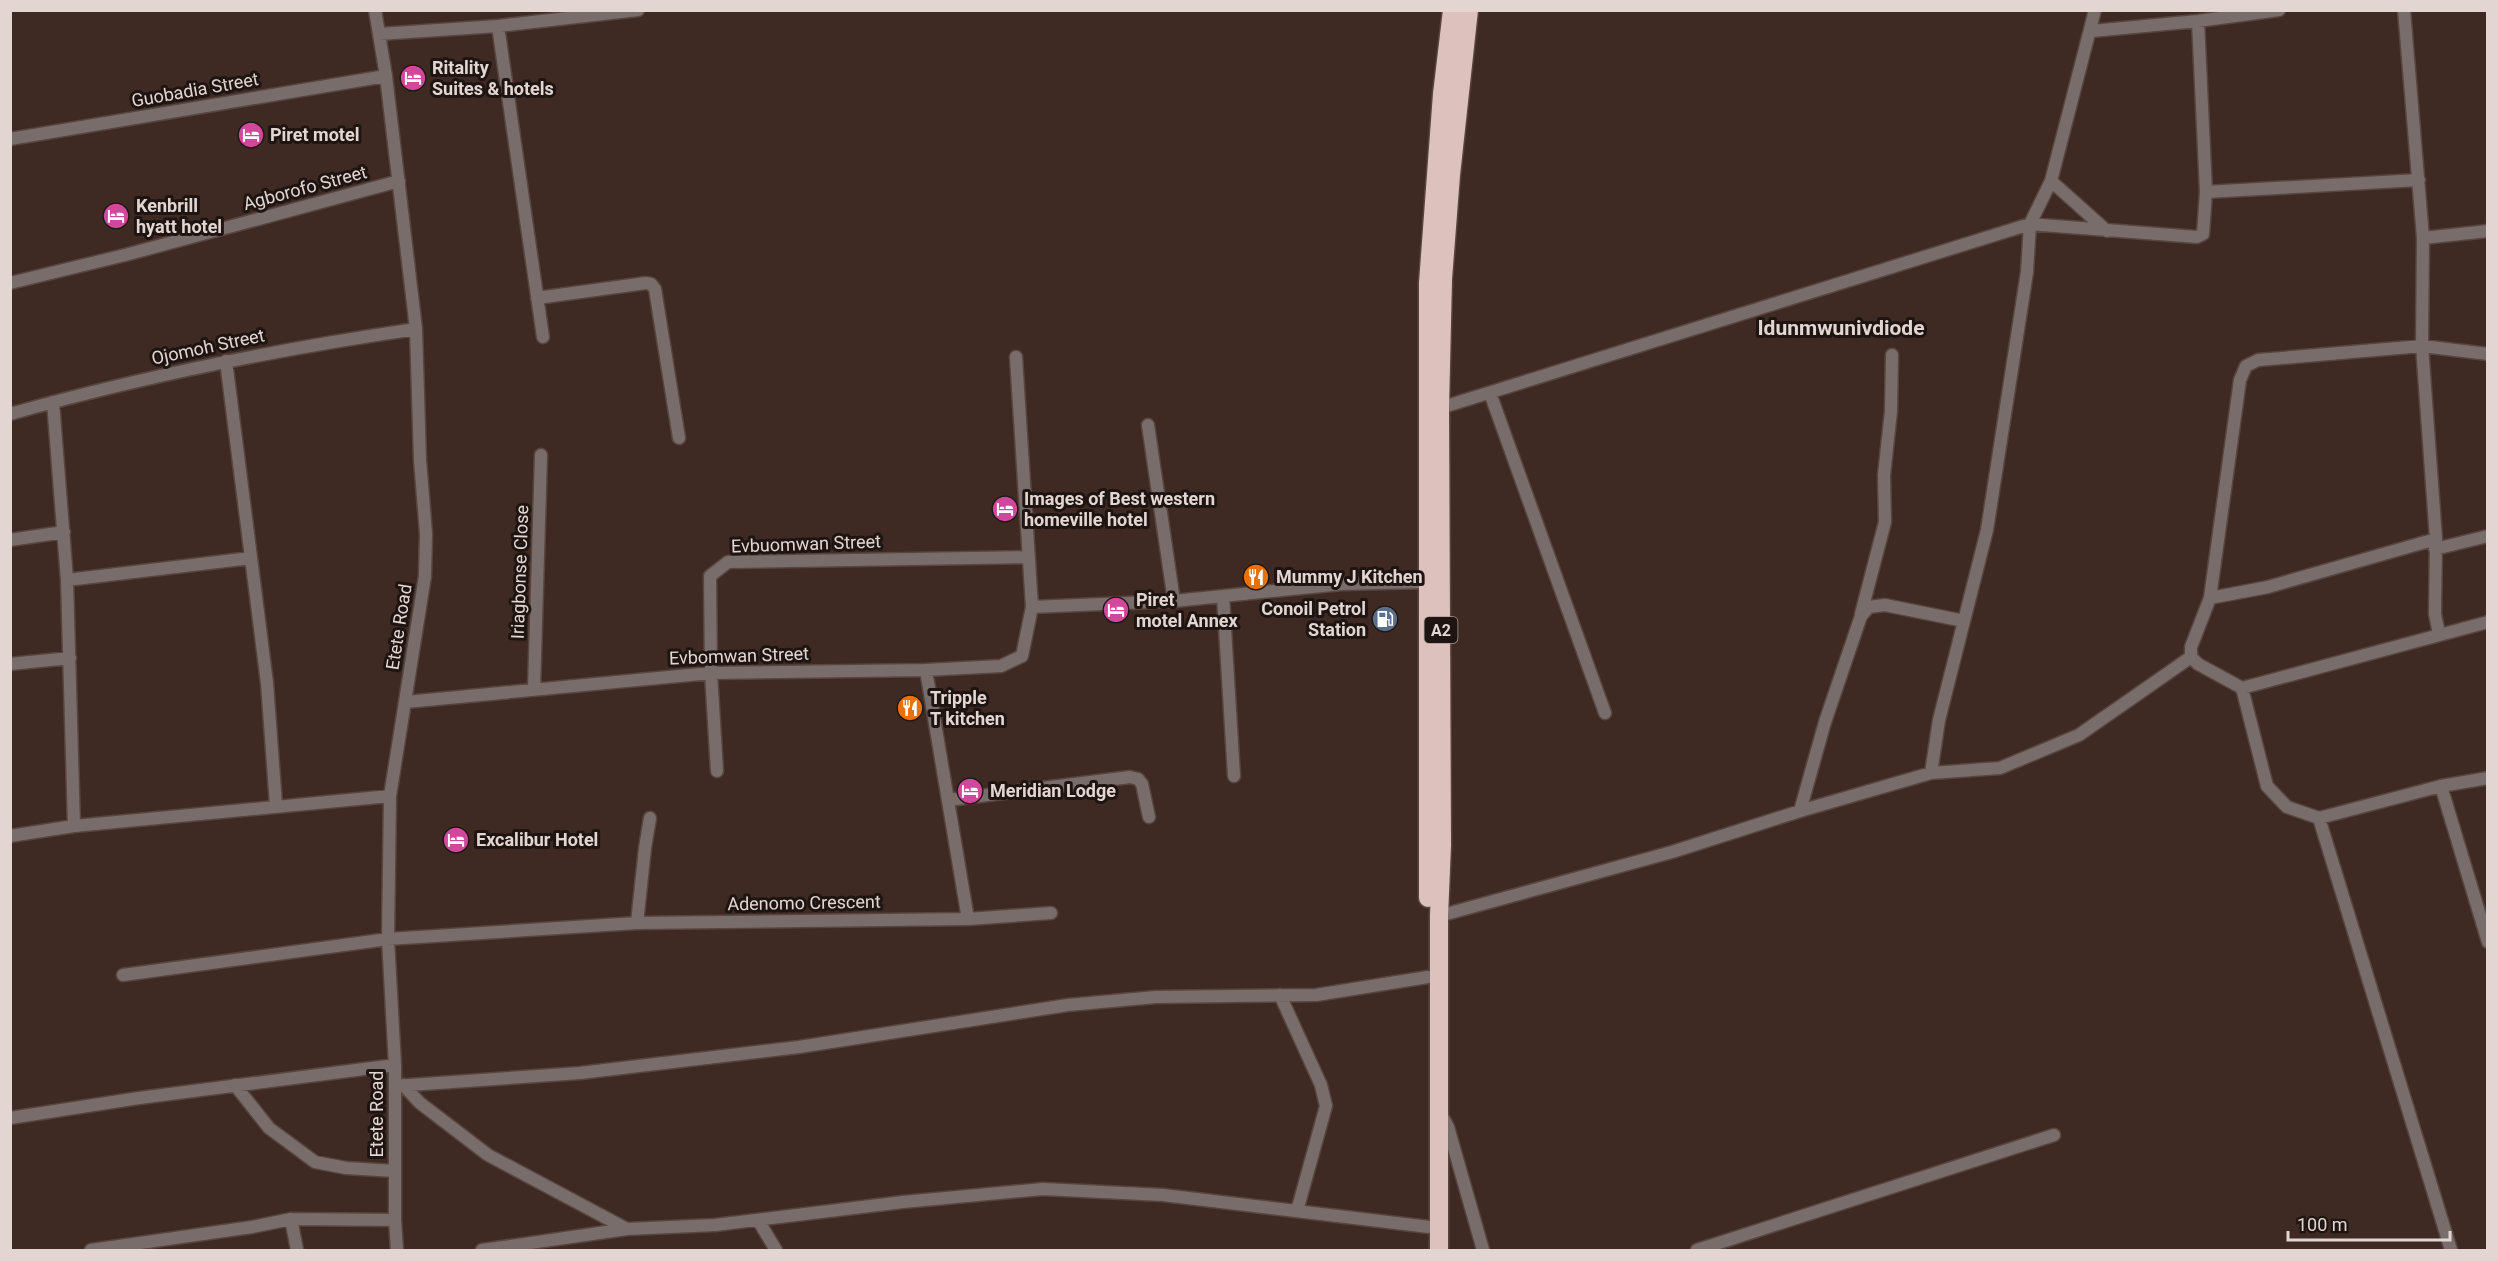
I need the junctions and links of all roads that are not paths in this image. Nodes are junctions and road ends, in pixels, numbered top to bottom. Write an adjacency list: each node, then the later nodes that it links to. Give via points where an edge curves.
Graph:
1 (375, 10): 11 (street, Etete Road)
2 (638, 10): 9 (street)
3 (1452, 10): 13 (highway, A2)
4 (1469, 10): 13 (highway, A2)
5 (2096, 10): 10 (street)
6 (2279, 10): 8 (street)
7 (2404, 10): 15 (street)
8 (2198, 21): 10 (street); 18 (street)
9 (498, 26): 11 (street); 24 (street)
10 (2092, 31): 16 (street)
11 (380, 34): 12 (street, Etete Road)
12 (386, 76): 14 (street, Guobadia Street); 17 (street, Etete Road)
13 (1450, 95): 34 (highway, A2); 46 (highway, A2, via 1428,284)
14 (10, 139)
15 (2419, 180): 18 (street); 22 (street)
16 (2051, 181): 19 (street); 20 (street)
17 (399, 182): 23 (street, Agborofo Street); 25 (street, Etete Road)
18 (2206, 192): 20 (street, via 2205,227 2198,237)
19 (2030, 224): 20 (street); 32 (street); 52 (street, via 2027,272 1987,530)
20 (2107, 231)
21 (2487, 231): 22 (street)
22 (2423, 238): 27 (street)
23 (10, 283)
24 (537, 298): 26 (street); 37 (street, via 651,284)
25 (416, 329): 31 (street, Ojomoh Street); 62 (street, Etete Road, via 425,576)
26 (543, 337)
27 (2422, 346): 28 (street); 42 (street); 48 (street, via 2258,360 2246,366 2240,380)
28 (2487, 354)
29 (1892, 355): 51 (street, via 1883,488 1885,522)
30 (1016, 357): 43 (street, Evbomwan Street)
31 (226, 361): 33 (street, Ojomoh Street); 44 (street)
32 (1490, 393): 34 (street); 63 (street)
33 (53, 402): 35 (street, Ojomoh Street); 39 (street)
34 (1440, 408): 79 (highway, A2)
35 (10, 414)
36 (1148, 425): 49 (street)
37 (679, 438)
38 (541, 455): 61 (street, Iriagbonse Close)
39 (64, 532): 41 (street); 45 (street)
40 (2487, 536): 42 (street)
41 (10, 540)
42 (2436, 544): 48 (street); 54 (street, via 2435,614)
43 (1029, 557): 50 (street, Evbomwan Street); 59 (street, Evbuomwan Street, via 728,562 710,576)
44 (251, 558): 45 (street); 71 (street, via 267,683)
45 (68, 580): 56 (street)
46 (1426, 582): 47 (street, via 1342,584); 85 (highway, A2)
47 (1223, 596): 49 (street); 66 (street)
48 (2210, 598): 55 (street, via 2191,647)
49 (1174, 601): 50 (street)
50 (1032, 608): 58 (street, Evbomwan Street, via 1022,656 1001,666)
51 (1861, 616): 52 (street, via 1869,607 1885,605); 72 (street)
52 (1964, 621): 65 (street, via 1939,720)
53 (2487, 622): 54 (street)
54 (2439, 634): 60 (street)
55 (2191, 657): 60 (street); 65 (street, via 2079,735 2000,768)
56 (70, 658): 57 (street); 76 (street)
57 (10, 664)
58 (926, 670): 59 (street, Evbomwan Street); 70 (street)
59 (711, 673): 61 (street, Evbomwan Street); 64 (street, Evbuomwan Street)
60 (2242, 688): 75 (street, via 2267,786 2287,807)
61 (534, 689): 62 (street, Evbomwan Street)
62 (406, 702): 69 (street, Etete Road)
63 (1605, 713)
64 (717, 771)
65 (1931, 773): 72 (street)
66 (1234, 776)
67 (2487, 778): 68 (street)
68 (2441, 786): 75 (street); 83 (street)
69 (390, 796): 71 (street); 82 (street, Etete Road)
70 (948, 800): 73 (street, via 1130,777 1142,784); 80 (street)
71 (276, 805): 76 (street)
72 (1800, 811): 79 (street, via 1672,852)
73 (1149, 817)
74 (650, 818): 81 (street)
75 (2319, 818): 110 (street)
76 (74, 826): 77 (street)
77 (10, 836)
78 (1051, 913): 80 (street, Adenomo Crescent)
79 (1439, 916): 90 (highway, A2)
80 (968, 919): 81 (street, Adenomo Crescent)
81 (637, 923): 82 (street, Adenomo Crescent)
82 (388, 939): 84 (street, Adenomo Crescent); 87 (street, Etete Road)
83 (2487, 942)
84 (123, 975)
85 (1428, 977): 86 (street, via 1336,992); 98 (highway, A2)
86 (1280, 995): 89 (street, via 1156,997 1068,1005 765,1051 580,1073); 94 (street, via 1321,1085 1326,1106)
87 (394, 1065): 88 (street); 89 (street, Etete Road)
88 (235, 1085): 91 (street); 93 (street, via 269,1128 315,1162)
89 (399, 1086): 93 (street, Etete Road); 99 (street, via 488,1155)
90 (1437, 1106): 107 (highway, A2); 108 (street, via 1448,1127)
91 (10, 1118)
92 (2054, 1135): 109 (street)
93 (395, 1171): 96 (street, Etete Road)
94 (1297, 1211): 97 (street, via 1163,1195 1043,1189); 98 (street)
95 (291, 1219): 96 (street); 101 (street); 102 (street)
96 (395, 1220): 103 (street, Etete Road)
97 (758, 1220): 99 (street); 105 (street)
98 (1429, 1227): 106 (highway, A2)
99 (627, 1229): 100 (street)
100 (511, 1249): 104 (street)
101 (91, 1251)
102 (297, 1251)
103 (397, 1251)
104 (482, 1251)
105 (776, 1251)
106 (1429, 1251)
107 (1439, 1251)
108 (1483, 1251)
109 (1697, 1251)
110 (2451, 1251)

